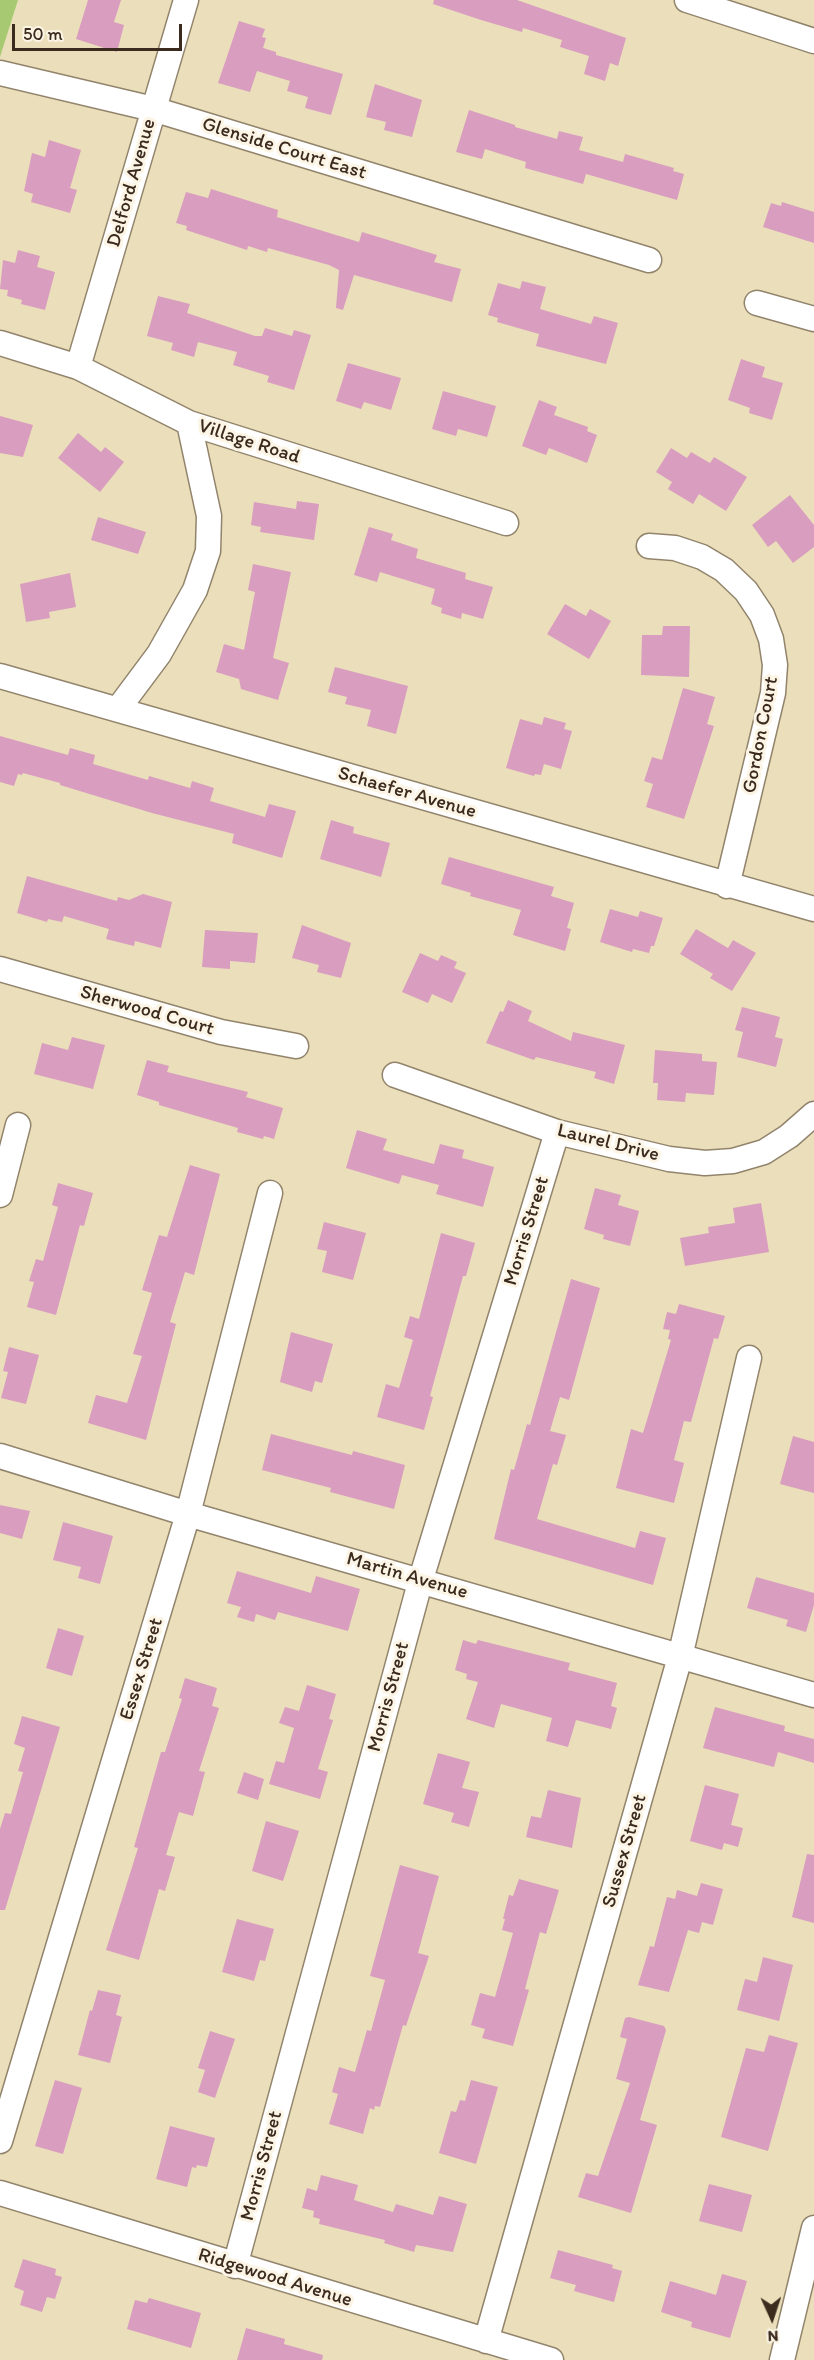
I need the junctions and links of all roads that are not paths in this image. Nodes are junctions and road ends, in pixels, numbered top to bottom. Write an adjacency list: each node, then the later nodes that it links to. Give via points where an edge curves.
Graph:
1 (186, 0): 5 (street, Delford Avenue)
2 (687, 0): 3 (street)
3 (814, 41)
4 (0, 74): 5 (street, Glenside Court East)
5 (153, 109): 6 (street, Glenside Court East); 10 (street, Delford Avenue)
6 (649, 260)
7 (757, 303): 8 (street)
8 (814, 319)
9 (0, 343): 10 (street, Village Road)
10 (78, 367): 11 (street, Village Road)
11 (189, 423): 12 (street, Village Road); 15 (street, via 209,516 208,551 195,590 159,654)
12 (506, 523)
13 (649, 546): 16 (street, Gordon Court, via 675,548 724,570 746,591 762,615 771,639 775,665 773,693)
14 (0, 676): 15 (street, Schaefer Avenue)
15 (118, 709): 16 (street, Schaefer Avenue)
16 (728, 886): 17 (street, Schaefer Avenue)
17 (814, 909)
18 (0, 969): 19 (street, Sherwood Court, via 220,1032)
19 (296, 1046)
20 (395, 1075): 23 (street, Laurel Drive)
21 (814, 1114): 23 (street, Laurel Drive, via 764,1152 733,1161 705,1163 669,1159)
22 (18, 1125): 25 (street)
23 (557, 1132): 29 (street, Morris Street)
24 (270, 1193): 28 (street, Essex Street)
25 (0, 1195)
26 (749, 1358): 30 (street, Sussex Street)
27 (0, 1456): 28 (street, Martin Avenue)
28 (188, 1514): 29 (street, Martin Avenue); 32 (street, Essex Street)
29 (421, 1579): 30 (street, Martin Avenue); 35 (street, Morris Street)
30 (680, 1657): 31 (street, Martin Avenue); 36 (street, Sussex Street)
31 (814, 1695)
32 (0, 2140)
33 (0, 2193): 35 (street, Ridgewood Avenue)
34 (814, 2228): 38 (street)
35 (235, 2266): 36 (street, Ridgewood Avenue)
36 (486, 2341): 37 (street, Ridgewood Avenue)
37 (551, 2360)
38 (782, 2360)

